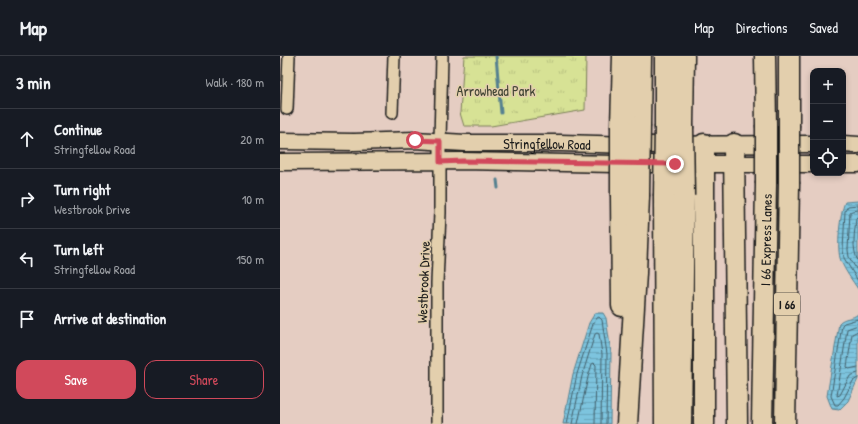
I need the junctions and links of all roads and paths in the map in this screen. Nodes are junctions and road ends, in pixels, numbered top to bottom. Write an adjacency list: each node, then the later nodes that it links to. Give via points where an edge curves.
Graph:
1 (289, 56): 10 (street)
2 (394, 56): 11 (street)
3 (442, 56): 15 (street, Westbrook Drive)
4 (623, 56): 12 (highway)
5 (641, 56): 12 (highway)
6 (665, 56): 13 (highway)
7 (684, 56): 13 (highway)
8 (766, 56): 36 (highway, I 66 Express Lanes, bridge)
9 (789, 56): 37 (highway, I 66, bridge)
10 (287, 109)
11 (392, 113)
12 (631, 125): 28 (highway, bridge)
13 (674, 126): 32 (highway, bridge, via 664,196); 33 (highway, bridge, via 684,196)
14 (280, 140): 15 (main road, Stringfellow Road)
15 (440, 141): 16 (main road, Stringfellow Road); 22 (street, Westbrook Drive)
16 (704, 144): 17 (main road, Stringfellow Road); 27 (highway)
17 (734, 144): 18 (main road, Stringfellow Road); 23 (highway)
18 (810, 144)
19 (846, 144): 20 (main road)
20 (858, 145)
21 (280, 162): 22 (main road, Stringfellow Road)
22 (440, 162): 27 (main road, Stringfellow Road); 29 (street, Westbrook Drive)
23 (735, 164): 24 (main road, Stringfellow Road); 27 (main road, Stringfellow Road); 35 (highway)
24 (810, 164)
25 (846, 164): 26 (main road)
26 (858, 164)
27 (704, 165): 34 (highway)
28 (630, 196): 30 (highway); 31 (highway, via 636,273)
29 (437, 424)
30 (624, 424)
31 (627, 424)
32 (665, 424)
33 (681, 424)
34 (704, 424)
35 (737, 424)
36 (762, 424)
37 (785, 424)

